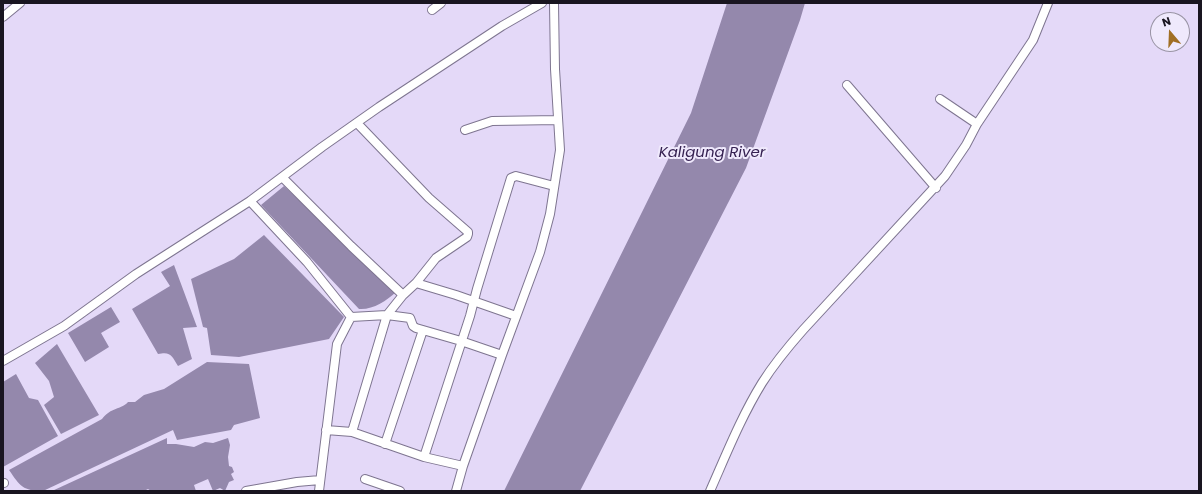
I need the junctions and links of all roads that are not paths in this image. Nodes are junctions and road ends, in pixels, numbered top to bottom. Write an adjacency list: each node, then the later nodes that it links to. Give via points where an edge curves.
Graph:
1 (20, 3): 7 (street)
2 (441, 3): 6 (street)
3 (542, 3): 11 (street, via 502,26)
4 (554, 3): 10 (street)
5 (1048, 3): 12 (street, via 1033,40)
6 (432, 10)
7 (3, 18)
8 (847, 85): 16 (street)
9 (940, 99): 12 (street)
10 (558, 120): 13 (street, via 492,121); 15 (street, via 560,150)
11 (357, 123): 14 (street); 18 (street, via 429,198 468,233 467,237 436,258)
12 (977, 124): 16 (street, via 966,145)
13 (465, 130)
14 (282, 177): 17 (street); 19 (street)
15 (554, 186): 20 (street, via 516,176 511,178); 22 (street, via 540,252)
16 (936, 188): 39 (street, via 781,356 742,420)
17 (250, 201): 23 (street, via 307,262); 27 (street, via 136,274 64,326)
18 (416, 283): 19 (street); 20 (street)
19 (403, 294): 21 (street)
20 (473, 302): 22 (street); 25 (street)
21 (388, 315): 23 (street); 24 (street, via 410,318 413,326); 29 (street)
22 (516, 316): 26 (street)
23 (351, 317): 28 (street, via 336,344)
24 (423, 330): 25 (street); 30 (street)
25 (461, 341): 26 (street); 31 (street)
26 (502, 355): 32 (street)
27 (3, 361)
28 (326, 430): 29 (street); 34 (street)
29 (352, 432): 30 (street)
30 (385, 444): 31 (street)
31 (424, 457): 32 (street)
32 (463, 466): 38 (street)
33 (365, 479): 37 (street)
34 (320, 480): 35 (street); 36 (street)
35 (246, 491)
36 (319, 491)
37 (400, 491)
38 (456, 491)
39 (710, 491)

